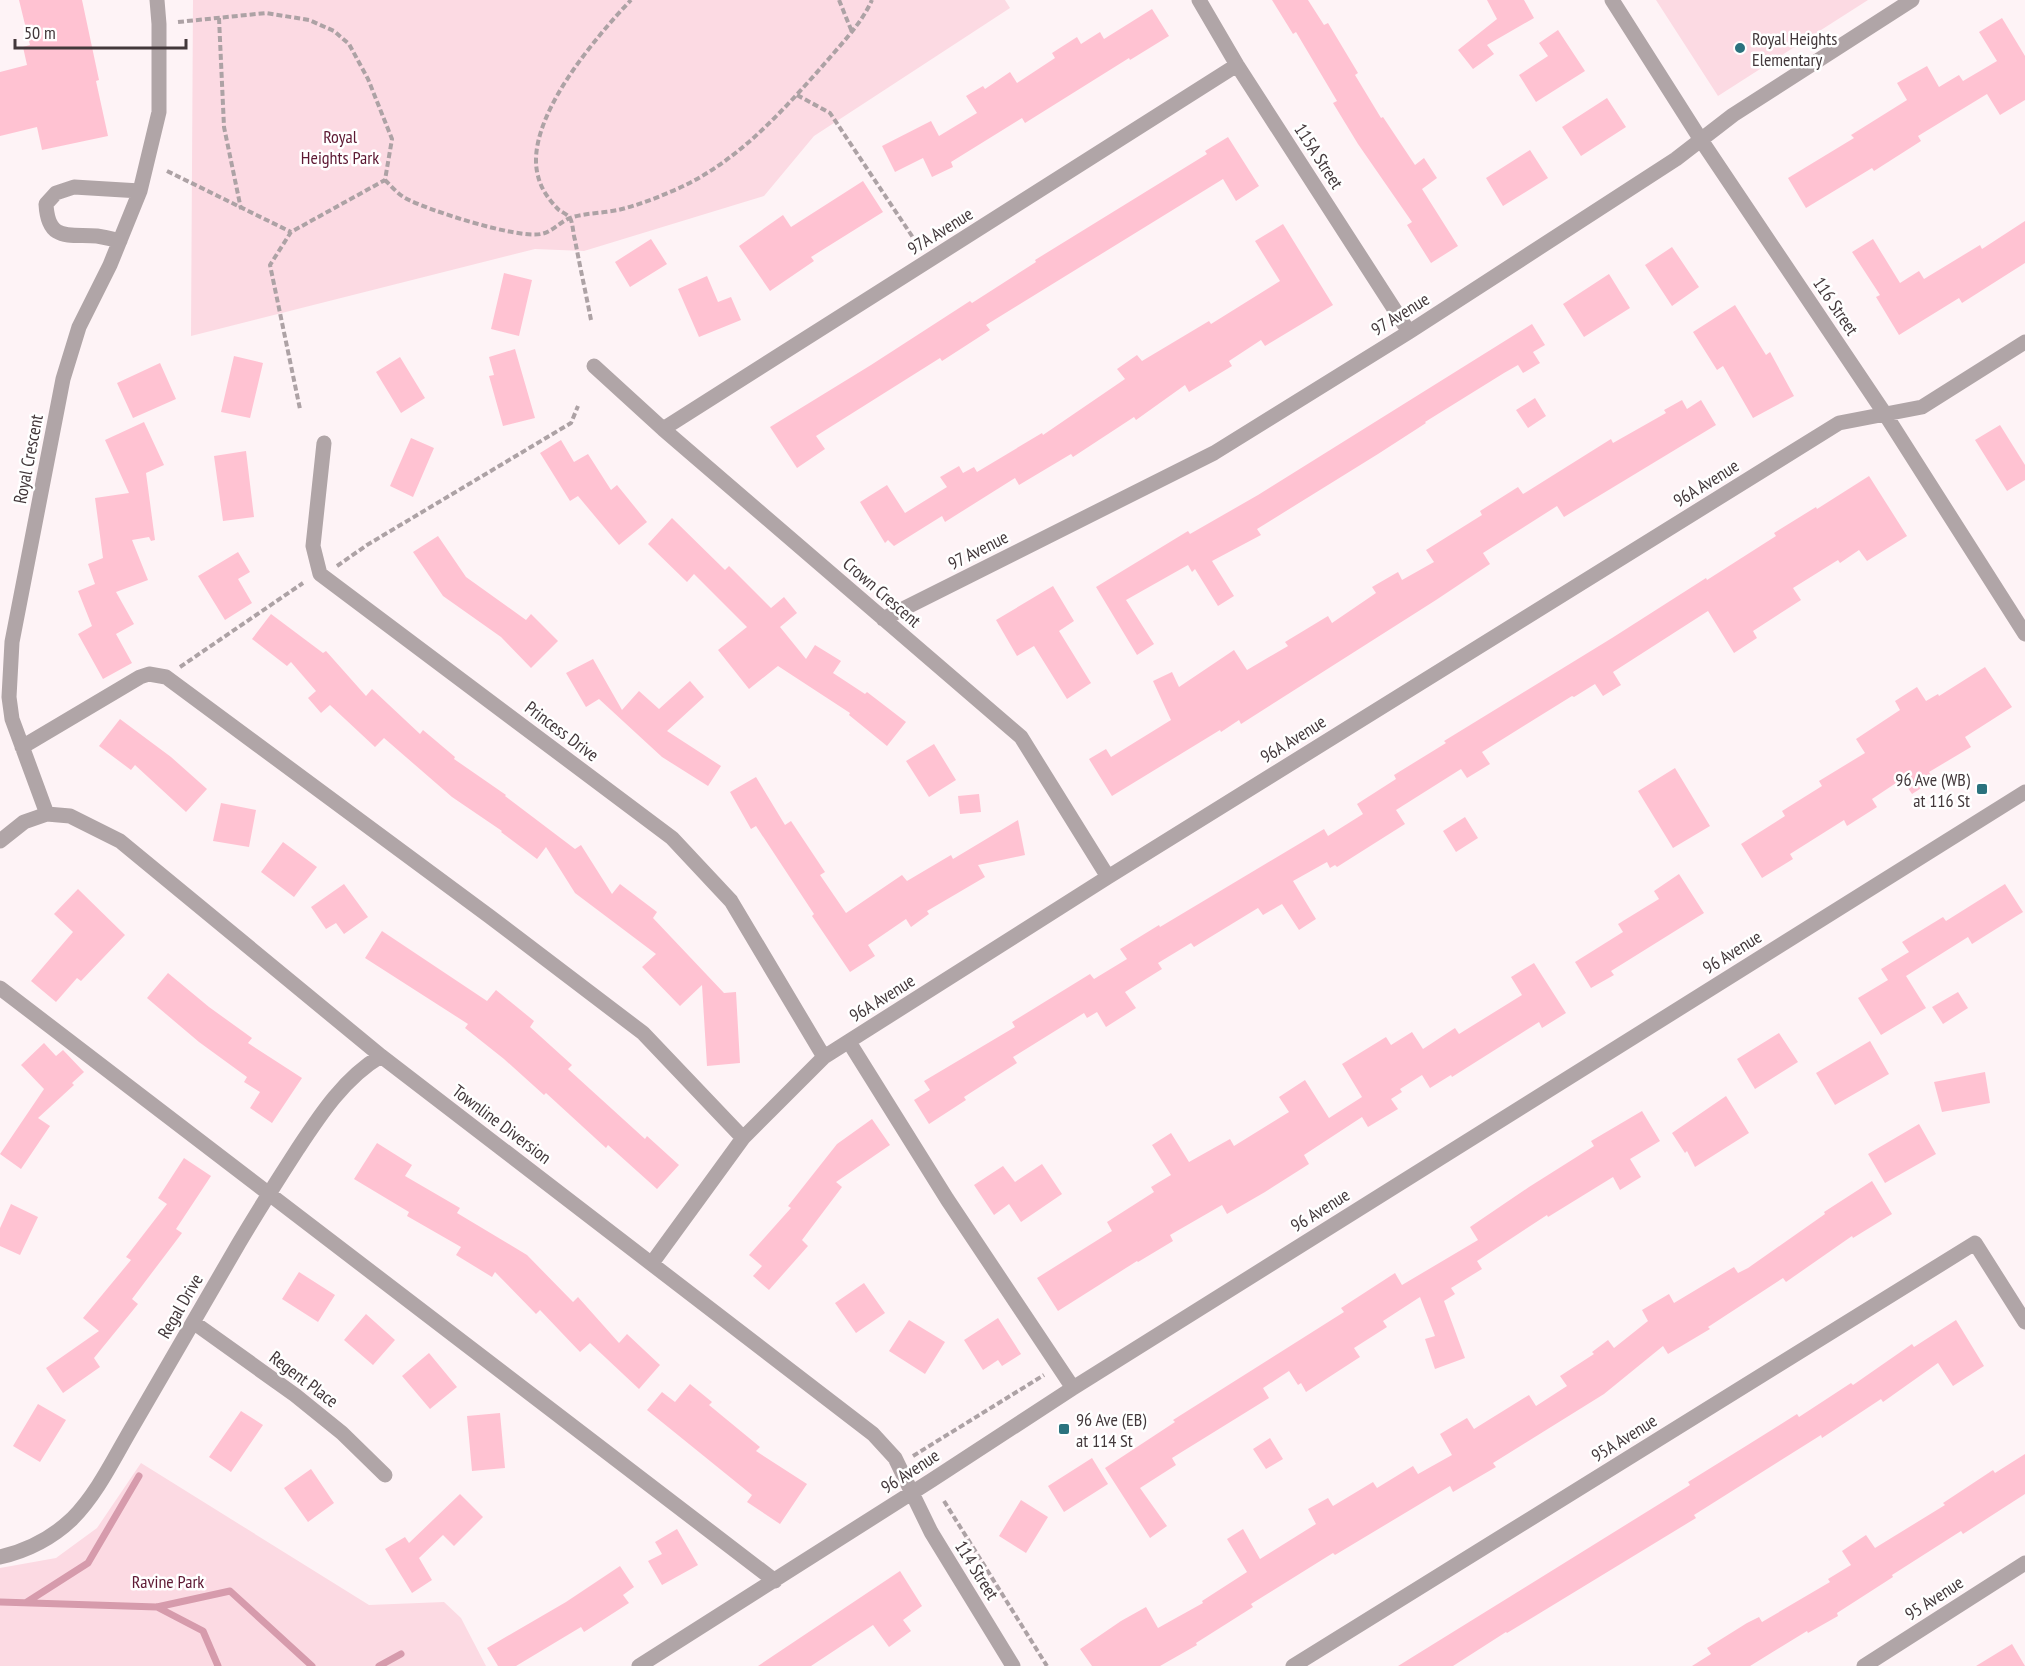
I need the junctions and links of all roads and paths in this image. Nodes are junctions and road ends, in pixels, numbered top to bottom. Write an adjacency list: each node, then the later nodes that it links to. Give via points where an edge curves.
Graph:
1 (157, 0): 16 (street, Royal Crescent, via 159,112)
2 (631, 0): 18 (path, via 573,69 548,112 540,136 536,155 542,188 549,200)
3 (839, 0): 10 (path)
4 (872, 0): 10 (path)
5 (1198, 0): 11 (street, 115A Street)
6 (1612, 0): 13 (street, 116 Street)
7 (1912, 0): 13 (street, 97 Avenue, via 1733,115)
8 (219, 18): 9 (path); 15 (path, via 266,13 309,20 334,31 349,44 392,139); 17 (path, via 224,127)
9 (174, 22)
10 (852, 32): 12 (path)
11 (1237, 65): 23 (street, 115A Street); 29 (street, 97A Avenue)
12 (797, 95): 18 (path, via 757,136 707,174 620,210); 21 (path, via 830,113)
13 (1701, 140): 23 (street, 97 Avenue); 28 (street, 116 Street)
14 (167, 171): 17 (path)
15 (385, 180): 18 (path, via 403,197 489,227 541,234); 19 (path)
16 (140, 190): 20 (street, Royal Crescent); 20 (street, via 74,187 56,193 46,204 47,219 55,231)
17 (242, 209): 19 (path)
18 (570, 218): 22 (path)
19 (291, 232): 27 (path, via 270,266)
20 (120, 241): 36 (street, Royal Crescent, via 79,327 63,379 12,642 9,697)
21 (918, 245)
22 (591, 320)
23 (1409, 332): 33 (street, 97 Avenue, via 1214,453)
24 (2025, 342): 28 (street, 96A Avenue, via 1922,407)
25 (594, 366): 29 (street, Crown Crescent)
26 (578, 406): 31 (path, via 571,423)
27 (300, 409)
28 (1885, 414): 34 (street, 116 Street); 40 (street, 96A Avenue, via 1839,423)
29 (663, 429): 33 (street, Crown Crescent)
30 (324, 443): 44 (street, Princess Drive, via 313,546 321,574 672,837 731,901)
31 (332, 570)
32 (303, 583): 35 (path)
33 (884, 619): 40 (street, Crown Crescent, via 1021,737)
34 (2025, 634)
35 (176, 670)
36 (22, 747): 38 (street, Royal Crescent); 45 (street, via 140,677 166,677 643,1033)
37 (2025, 792): 51 (street, 96 Avenue)
38 (47, 814): 39 (street, via 24,822); 43 (street, Townline Diversion, via 70,816 120,841)
39 (0, 841)
40 (1108, 877): 42 (street, 96A Avenue)
41 (0, 988): 46 (street)
42 (849, 1042): 44 (street, 96A Avenue); 51 (street, via 947,1199)
43 (381, 1056): 46 (street, Regal Drive, via 347,1083 321,1114); 47 (street, Townline Diversion)
44 (824, 1057): 45 (street, 96A Avenue)
45 (742, 1138): 47 (street, 96A Avenue)
46 (268, 1194): 48 (street, Regal Drive); 58 (street)
47 (652, 1263): 52 (street, Townline Diversion, via 873,1434)
48 (193, 1322): 53 (street, Regent Place, via 342,1433); 56 (street, Regal Drive, via 82,1508 44,1540)
49 (2025, 1322): 62 (street, 95A Avenue, via 1975,1243)
50 (1047, 1373): 52 (path)
51 (1073, 1388): 54 (street, 96 Avenue)
52 (900, 1466): 54 (street, Townline Diversion)
53 (385, 1475)
54 (912, 1492): 58 (street, 96 Avenue); 60 (street, 114 Street, via 931,1532)
55 (944, 1501): 61 (path)
56 (0, 1557)
57 (2025, 1563): 63 (street, 95 Avenue)
58 (775, 1581): 59 (street, 96 Avenue)
59 (639, 1666)
60 (1013, 1666)
61 (1047, 1666)
62 (1293, 1666)
63 (1864, 1666)

